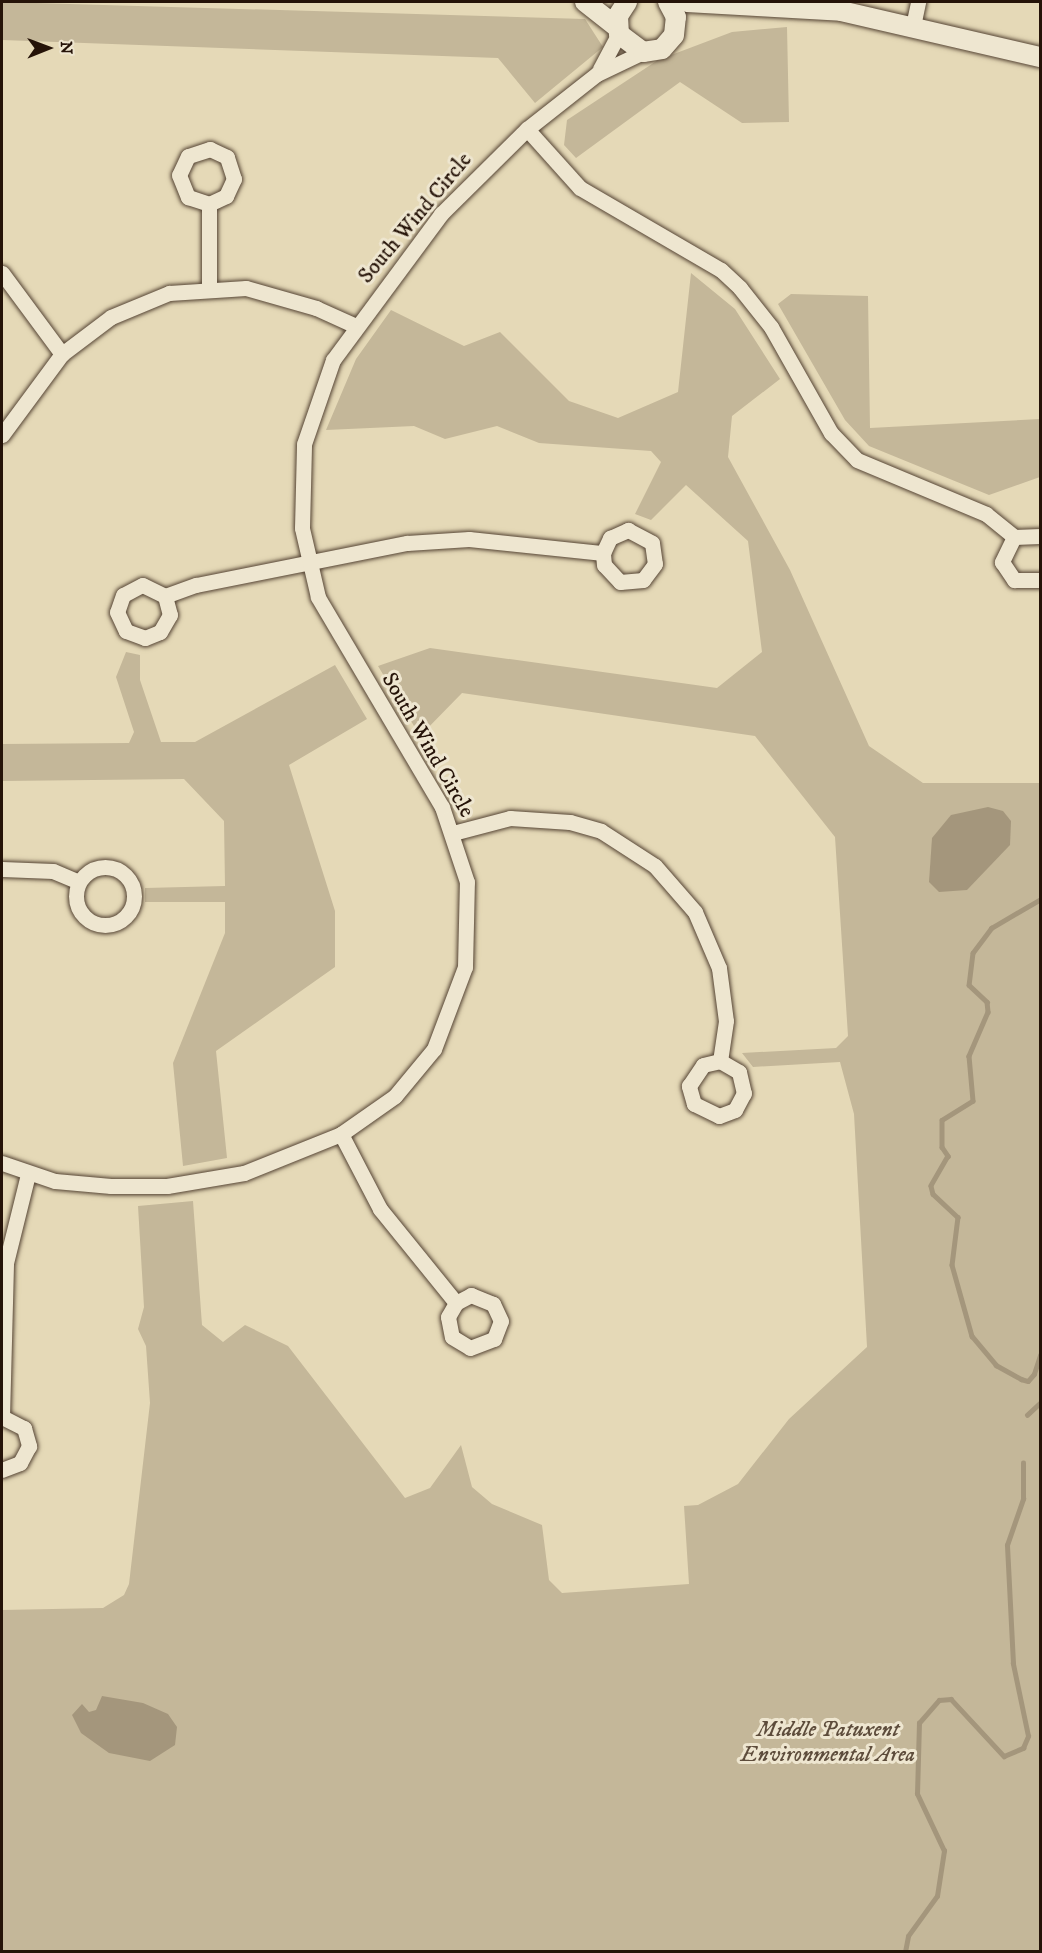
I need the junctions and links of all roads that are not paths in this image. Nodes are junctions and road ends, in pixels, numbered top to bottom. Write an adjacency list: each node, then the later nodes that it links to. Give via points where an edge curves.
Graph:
1 (585, 2): 8 (street)
2 (627, 2): 8 (street)
3 (668, 2): 9 (street, via 676,17)
4 (687, 2): 6 (street)
5 (918, 2): 7 (street)
6 (720, 4): 7 (street, via 842,11); 9 (street)
7 (914, 26): 11 (street)
8 (618, 31): 10 (street); 12 (street, South Wind Circle)
9 (674, 35): 10 (street, via 662,49)
10 (643, 52): 12 (street, South Wind Circle)
11 (1041, 57)
12 (597, 74): 13 (street, South Wind Circle)
13 (526, 129): 17 (street, South Wind Circle, via 441,214); 21 (street, via 580,188 721,270 740,288 771,327 831,433 857,460 986,514)
14 (208, 204): 16 (street)
15 (2, 273): 18 (street)
16 (209, 287): 17 (street, via 277,294); 18 (street, via 139,303)
17 (356, 327): 23 (street, South Wind Circle, via 322,384 304,444 300,505)
18 (62, 354): 19 (street)
19 (2, 435)
20 (1041, 536): 21 (street)
21 (1014, 537): 24 (street, via 1003,551 1006,572 1023,584)
22 (603, 553): 23 (street, via 469,539 407,543)
23 (308, 564): 25 (street); 26 (street, South Wind Circle, via 331,623)
24 (1041, 580)
25 (165, 596)
26 (453, 833): 29 (street, via 510,818 570,822 601,831 655,866 678,889 710,938 724,994); 30 (street, South Wind Circle, via 469,909 458,997 417,1074)
27 (2, 869): 28 (street, via 53,871)
28 (79, 882)
29 (720, 1061)
30 (341, 1134): 32 (street, South Wind Circle, via 244,1173 193,1183 111,1186); 33 (street, via 380,1209)
31 (2, 1163): 32 (street, South Wind Circle)
32 (28, 1174): 34 (street, via 6,1263)
33 (456, 1303)
34 (2, 1417): 35 (street, via 24,1428 29,1446 20,1463)
35 (2, 1470)

